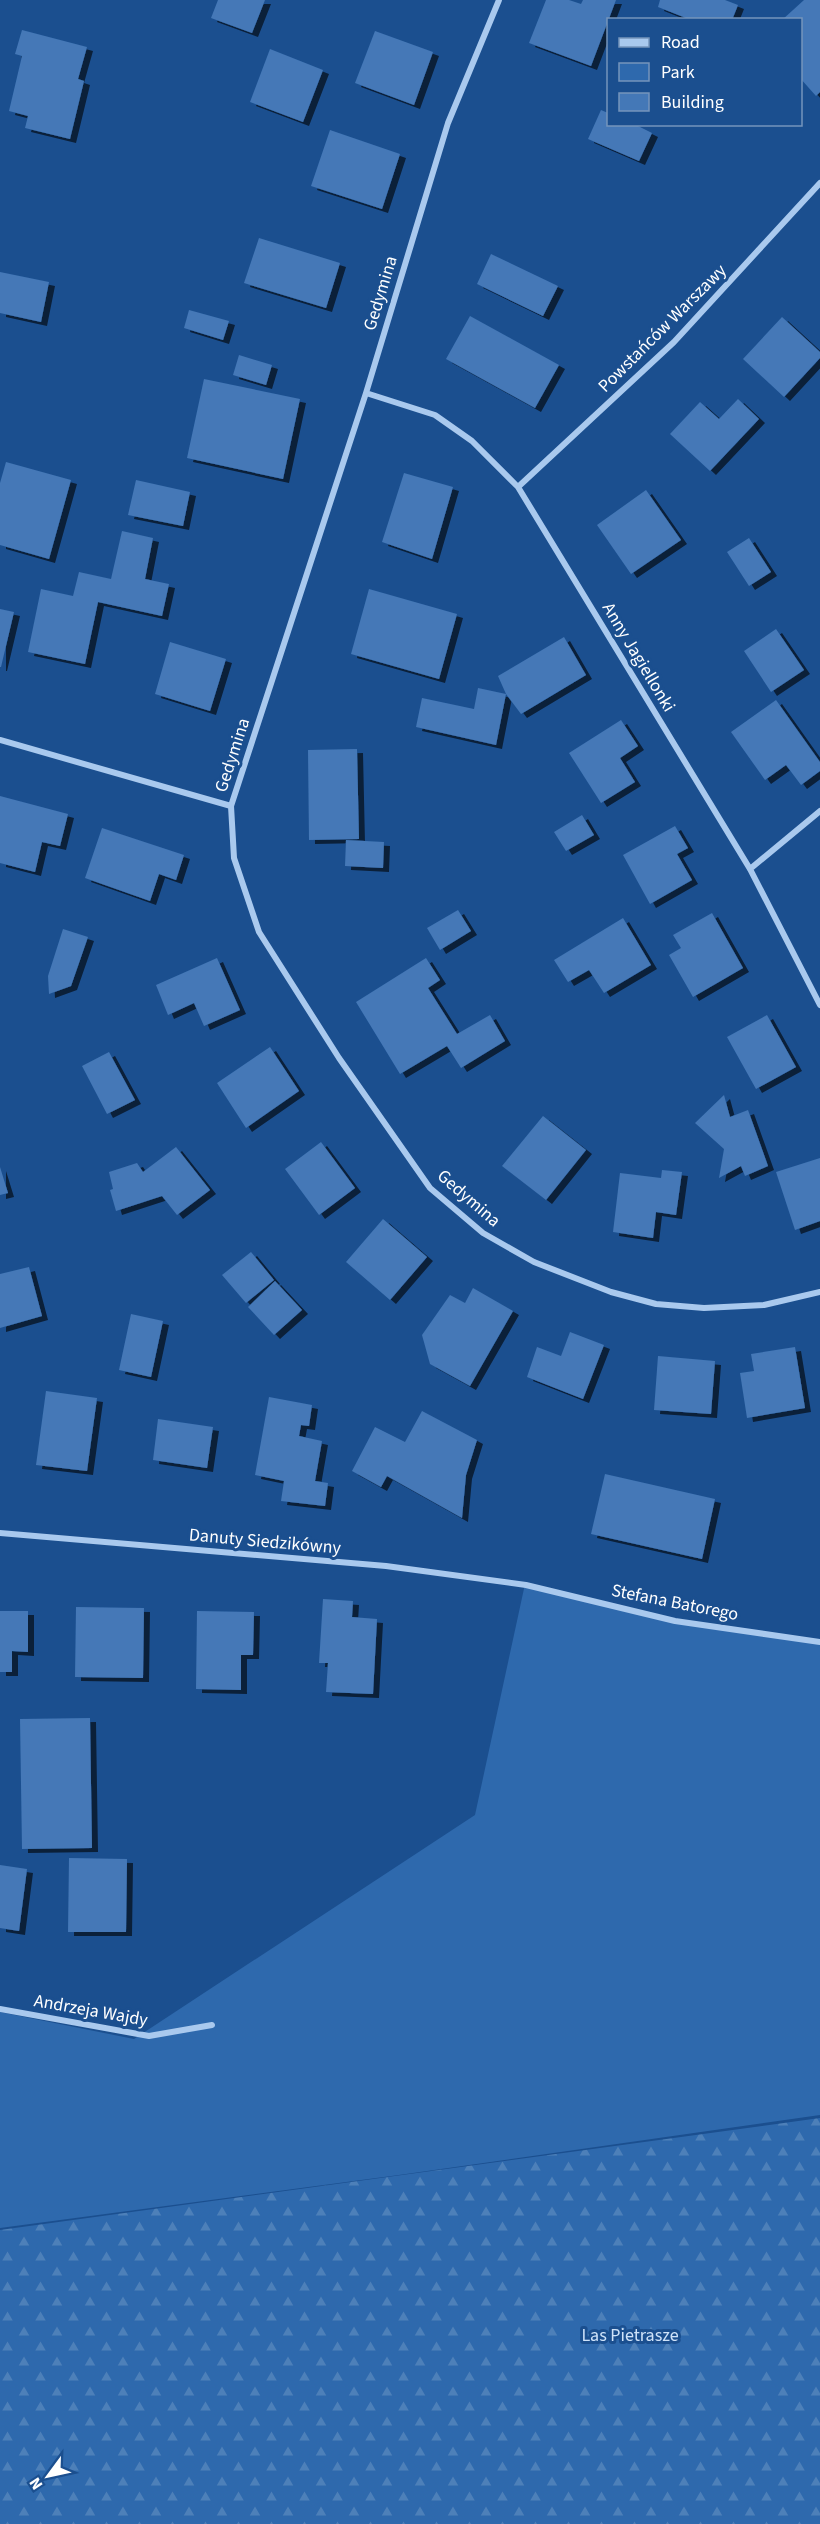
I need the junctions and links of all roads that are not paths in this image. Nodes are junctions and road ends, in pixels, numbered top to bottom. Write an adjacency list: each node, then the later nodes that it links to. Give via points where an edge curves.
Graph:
1 (499, 0): 3 (street, Gedymina, via 448,123)
2 (820, 183): 4 (street, Powstańców Warszawy, via 674,342)
3 (366, 393): 4 (street, Anny Jagiellonki, via 435,415 472,441); 6 (street, Gedymina)
4 (518, 487): 8 (street, Anny Jagiellonki)
5 (0, 740): 6 (street)
6 (231, 806): 10 (street, Gedymina, via 234,858 259,932 339,1058 430,1188 483,1233 534,1262 611,1292 656,1304 704,1308 764,1305)
7 (820, 811): 8 (street)
8 (750, 869): 9 (street, Anny Jagiellonki)
9 (820, 1005)
10 (820, 1292)
11 (0, 1533): 12 (street, Danuty Siedzikówny, via 386,1566)
12 (526, 1585): 13 (street, Stefana Batorego, via 675,1621)
13 (820, 1642)
14 (0, 2008): 15 (street, Andrzeja Wajdy, via 149,2036)
15 (212, 2025)

